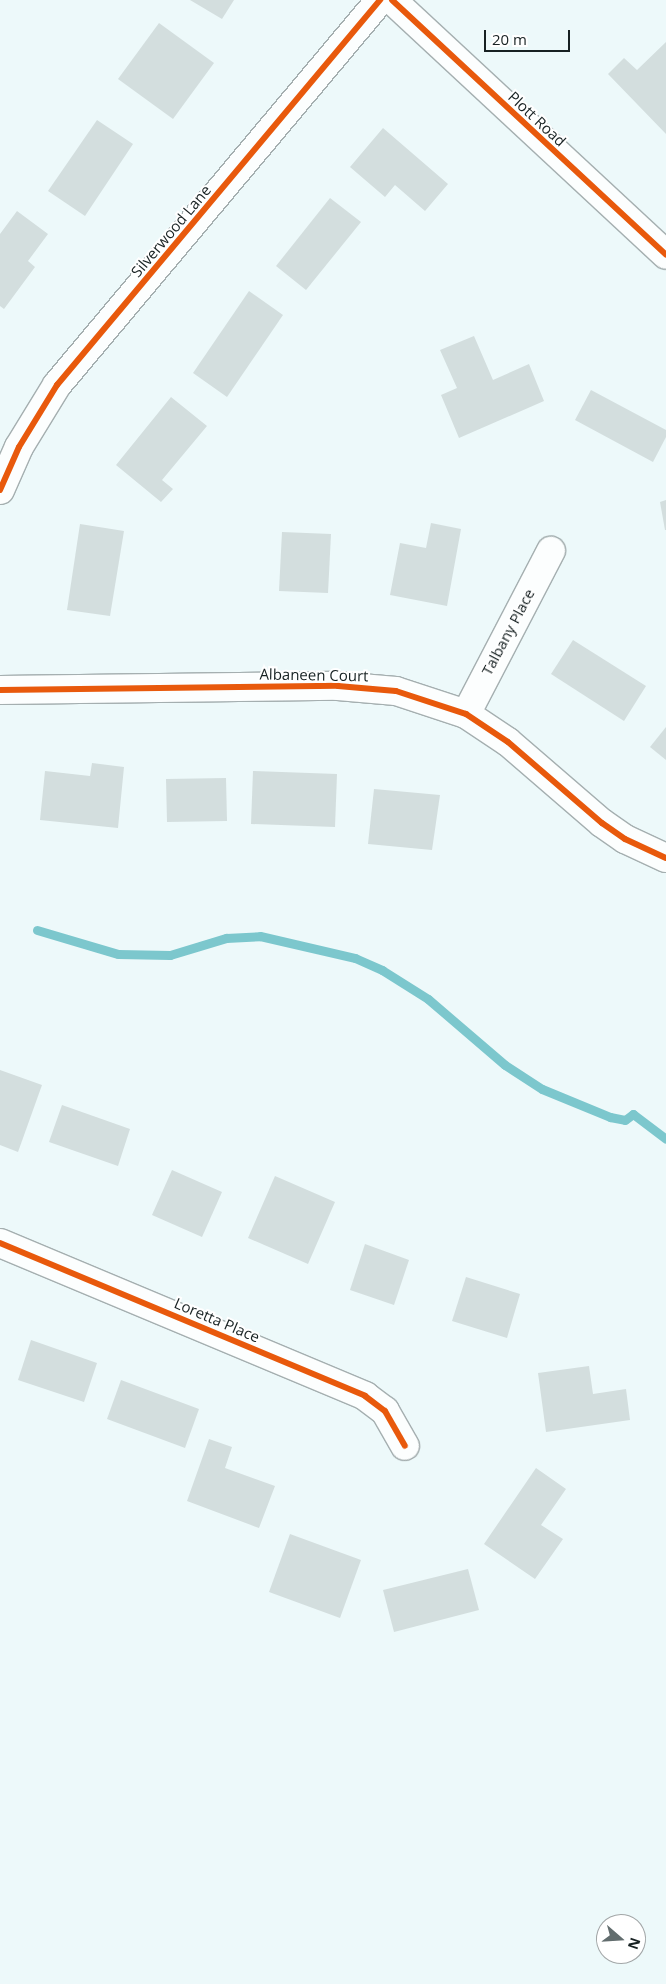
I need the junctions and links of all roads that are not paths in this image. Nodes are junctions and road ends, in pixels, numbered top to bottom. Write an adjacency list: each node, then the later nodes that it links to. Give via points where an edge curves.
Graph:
1 (380, 0): 4 (street, Silverwood Lane, via 57,385 19,447)
2 (392, 0): 3 (street, Plott Road)
3 (666, 255)
4 (0, 490)
5 (551, 551): 7 (street, Talbany Place)
6 (0, 690): 7 (street, Albaneen Court, via 372,688 396,691)
7 (466, 714): 8 (street, Albaneen Court, via 508,742 602,823 625,839)
8 (666, 858)
9 (0, 1243): 10 (street, Loretta Place, via 365,1396 385,1411)
10 (404, 1446)

